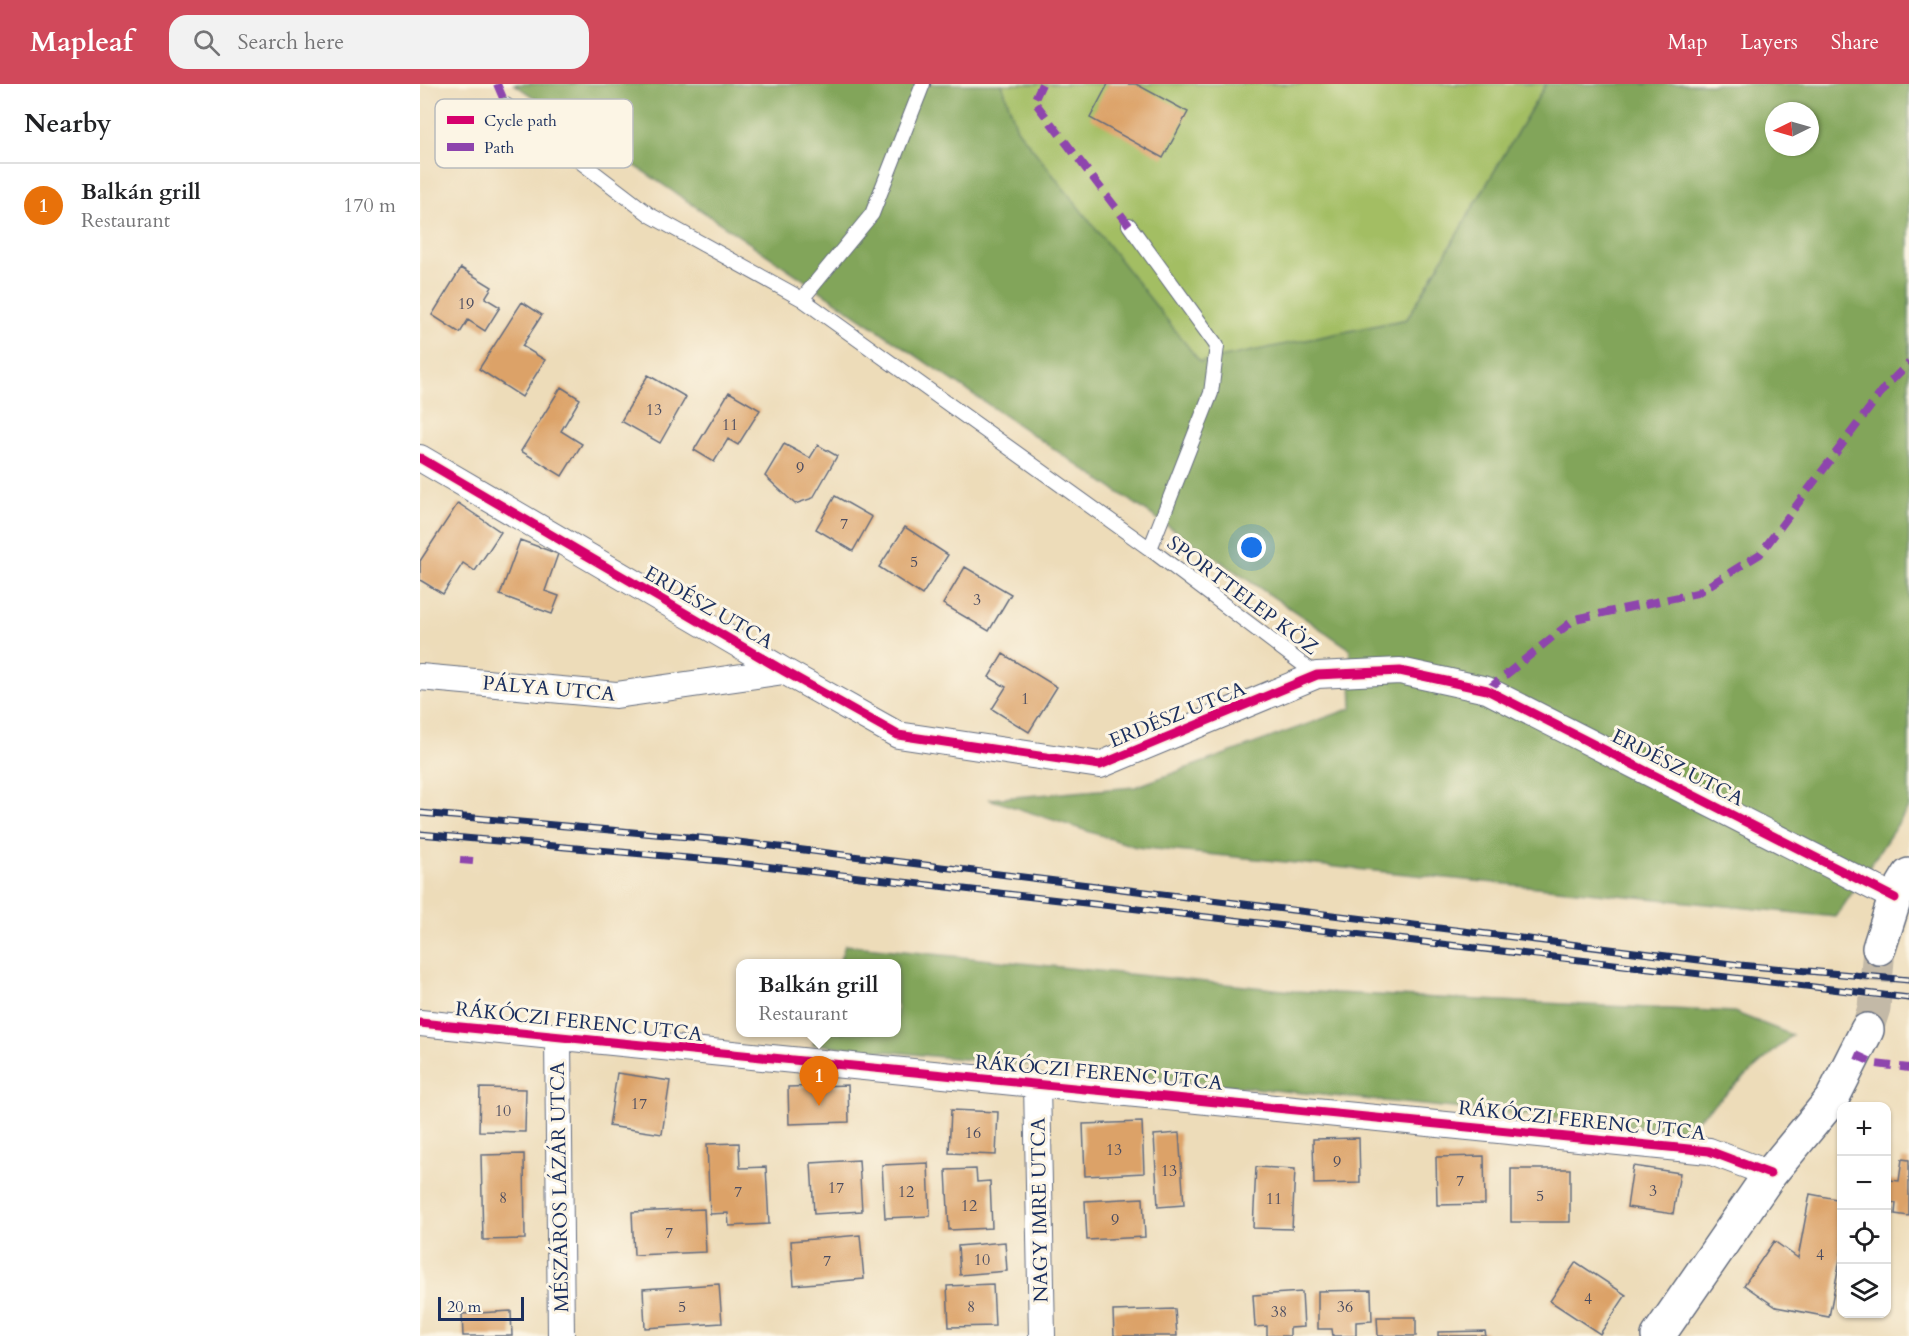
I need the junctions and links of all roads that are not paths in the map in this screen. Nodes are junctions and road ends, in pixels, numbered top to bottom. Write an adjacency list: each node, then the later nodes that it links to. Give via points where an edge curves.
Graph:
1 (923, 84): 4 (lane, via 872,214)
2 (588, 168): 4 (lane, via 650,215)
3 (1129, 225): 6 (lane, SPORTTELEP KÖZ, via 1217,346 1211,393)
4 (802, 299): 6 (lane)
5 (420, 458): 7 (street, ERDÉSZ UTCA)
6 (1150, 549): 8 (lane, SPORTTELEP KÖZ)
7 (784, 671): 8 (street, ERDÉSZ UTCA, via 898,735 1100,765); 9 (street, PÁLYA UTCA, via 616,695)
8 (1317, 675): 10 (street, ERDÉSZ UTCA, via 1400,671 1487,690)
9 (420, 677)
10 (1902, 887): 11 (street)
11 (1879, 948)
12 (420, 1023): 14 (street, RÁKÓCZI FERENC UTCA)
13 (1868, 1030): 16 (street, via 1832,1099)
14 (558, 1038): 15 (street, RÁKÓCZI FERENC UTCA); 17 (street, MÉSZÁROS LÁZÁR UTCA)
15 (1036, 1084): 16 (street, RÁKÓCZI FERENC UTCA, via 1709,1151); 18 (street, NAGY IMRE UTCA)
16 (1770, 1174): 19 (street)
17 (561, 1336)
18 (1042, 1336)
19 (1658, 1336)

